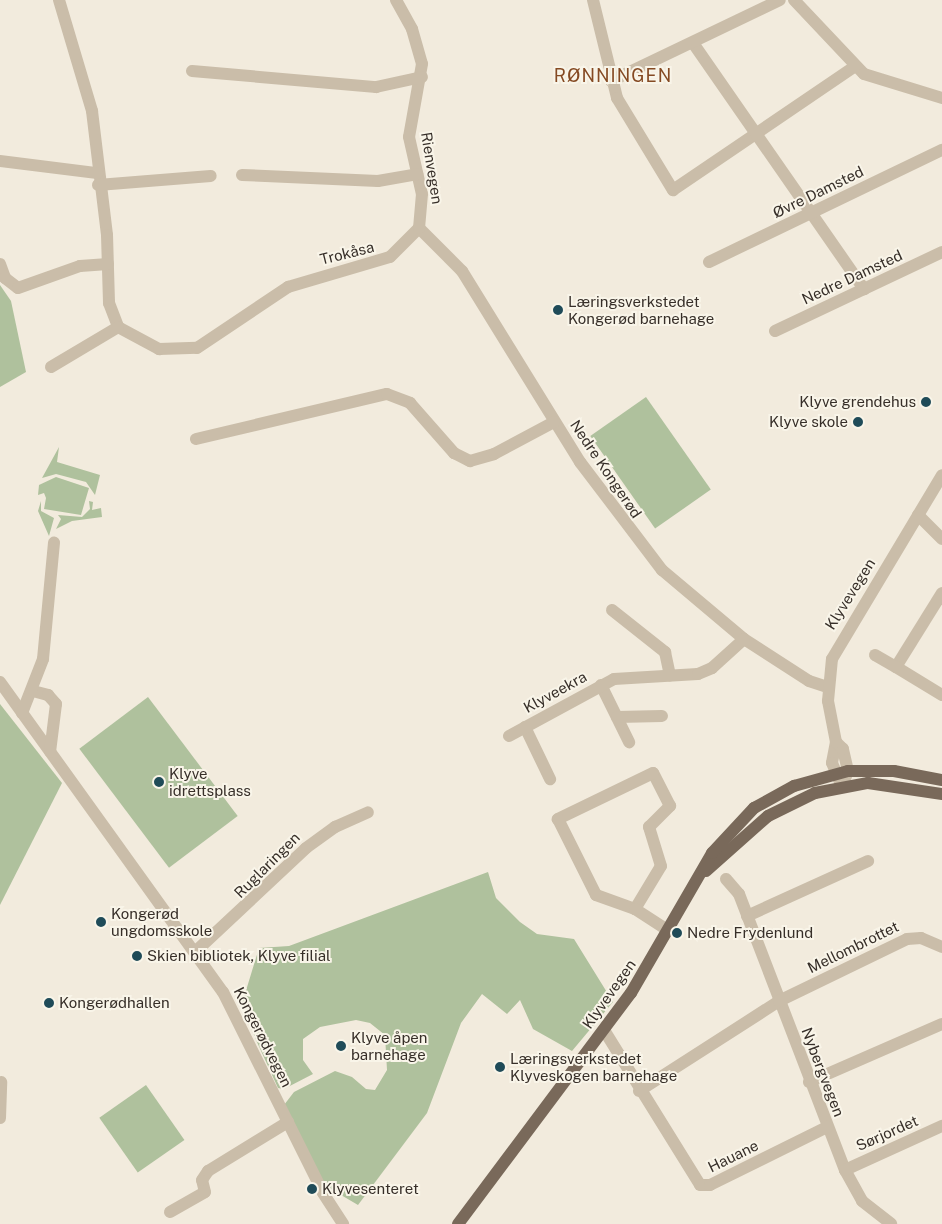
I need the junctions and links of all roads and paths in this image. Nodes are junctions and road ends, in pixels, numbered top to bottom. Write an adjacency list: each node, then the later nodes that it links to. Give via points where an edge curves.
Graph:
1 (59, 0): 18 (street, via 90,103)
2 (396, 0): 9 (street, Rienvegen, via 417,41)
3 (593, 0): 10 (street)
4 (780, 0): 6 (street)
5 (798, 2): 7 (street)
6 (693, 43): 10 (street); 12 (street)
7 (854, 66): 11 (street, via 878,81); 12 (street)
8 (192, 71): 9 (street, via 376,87)
9 (422, 76): 15 (street, Rienvegen, via 409,129)
10 (611, 81): 12 (street, via 622,109 672,190)
11 (942, 98)
12 (757, 135): 19 (street)
13 (942, 150): 19 (street, Øvre Damsted)
14 (0, 161): 18 (street)
15 (417, 174): 16 (street, via 378,181); 20 (street, Rienvegen, via 423,204)
16 (242, 175)
17 (211, 176): 18 (street)
18 (98, 179): 24 (street)
19 (812, 213): 22 (street, Øvre Damsted); 25 (street)
20 (419, 228): 26 (street, Trokåsa, via 390,257 288,287 197,348 159,349); 29 (street, via 462,271)
21 (942, 252): 25 (street, Nedre Damsted)
22 (709, 262)
23 (0, 264): 24 (street, via 5,278 18,288 80,266)
24 (108, 264): 26 (street, via 109,303)
25 (864, 288): 27 (street, Nedre Damsted)
26 (118, 327): 28 (street)
27 (776, 331)
28 (52, 367)
29 (554, 422): 30 (street, Nedre Kongerød, via 494,454 470,461 454,453 410,403 387,394); 37 (street, Nedre Kongerød, via 632,536 691,598)
30 (196, 439)
31 (942, 475): 32 (street, Klyvevegen)
32 (918, 515): 33 (street); 43 (street, Klyvevegen, via 839,643)
33 (942, 539)
34 (54, 543): 44 (street, via 43,660)
35 (940, 601): 39 (street)
36 (612, 610): 40 (street, via 665,652)
37 (744, 639): 40 (street, Klyveekra, via 712,668 698,674); 43 (street, Nedre Kongerød, via 809,681)
38 (875, 655): 39 (street)
39 (896, 666): 45 (street)
40 (670, 675): 42 (street, Klyveekra, via 621,677)
41 (0, 682): 46 (street, Kongerødvegen)
42 (601, 685): 47 (street, Klyveekra); 49 (street, Klyveekra)
43 (828, 687): 52 (street, Klyvevegen)
44 (33, 691): 46 (street); 53 (street, via 48,695 56,704)
45 (942, 695)
46 (22, 713): 53 (street, Kongerødvegen)
47 (617, 716): 48 (street); 51 (street, Klyveekra)
48 (662, 716)
49 (525, 727): 50 (street, Klyveekra); 56 (street, Klyveekra)
50 (509, 736)
51 (629, 742)
52 (836, 742): 54 (street, Klyvevegen, via 843,748); 55 (street, Klyvevegen)
53 (50, 752): 68 (street, Kongerødvegen)
54 (848, 771): 55 (main road, Klyvevegen); 57 (main road, Klyvevegen, via 894,771); 58 (street)
55 (834, 774): 58 (street); 62 (main road, Klyvevegen, via 794,786 754,808 712,853)
56 (550, 779)
57 (942, 780)
58 (842, 786): 59 (main road, Klyvevegen, via 893,784); 62 (main road, Klyvevegen, via 779,809)
59 (942, 794)
60 (368, 812): 68 (street, Ruglaringen, via 335,827 306,848)
61 (868, 860): 65 (street)
62 (704, 872): 66 (main road, Klyvevegen)
63 (726, 879): 65 (street, Nybergvegen, via 739,894)
64 (635, 909): 64 (street, via 604,900 593,892 558,819 653,773 670,806 649,827 661,866); 66 (street)
65 (747, 916): 69 (street, Nybergvegen)
66 (669, 931): 71 (main road, Klyvevegen)
67 (942, 947): 69 (street, Mellombrottet, via 921,938 907,939)
68 (195, 952): 76 (street, Kongerødvegen, via 239,1018)
69 (779, 1001): 73 (street, Nybergvegen); 74 (street)
70 (942, 1024): 73 (street)
71 (604, 1030): 74 (street, Hauane); 82 (main road, Klyvevegen)
72 (0, 1082): 75 (street)
73 (809, 1082): 78 (street, Nybergvegen)
74 (639, 1091): 78 (street, Hauane, via 700,1185 710,1185)
75 (0, 1118)
76 (288, 1122): 80 (street, via 208,1171 202,1180 204,1192); 81 (street, Kongerødvegen)
77 (942, 1126): 79 (street, Sørjordet)
78 (827, 1127): 79 (street, Nybergvegen)
79 (845, 1170): 83 (street, Nybergvegen, via 862,1201)
80 (170, 1212)
81 (343, 1224)
82 (458, 1224)
83 (891, 1224)

